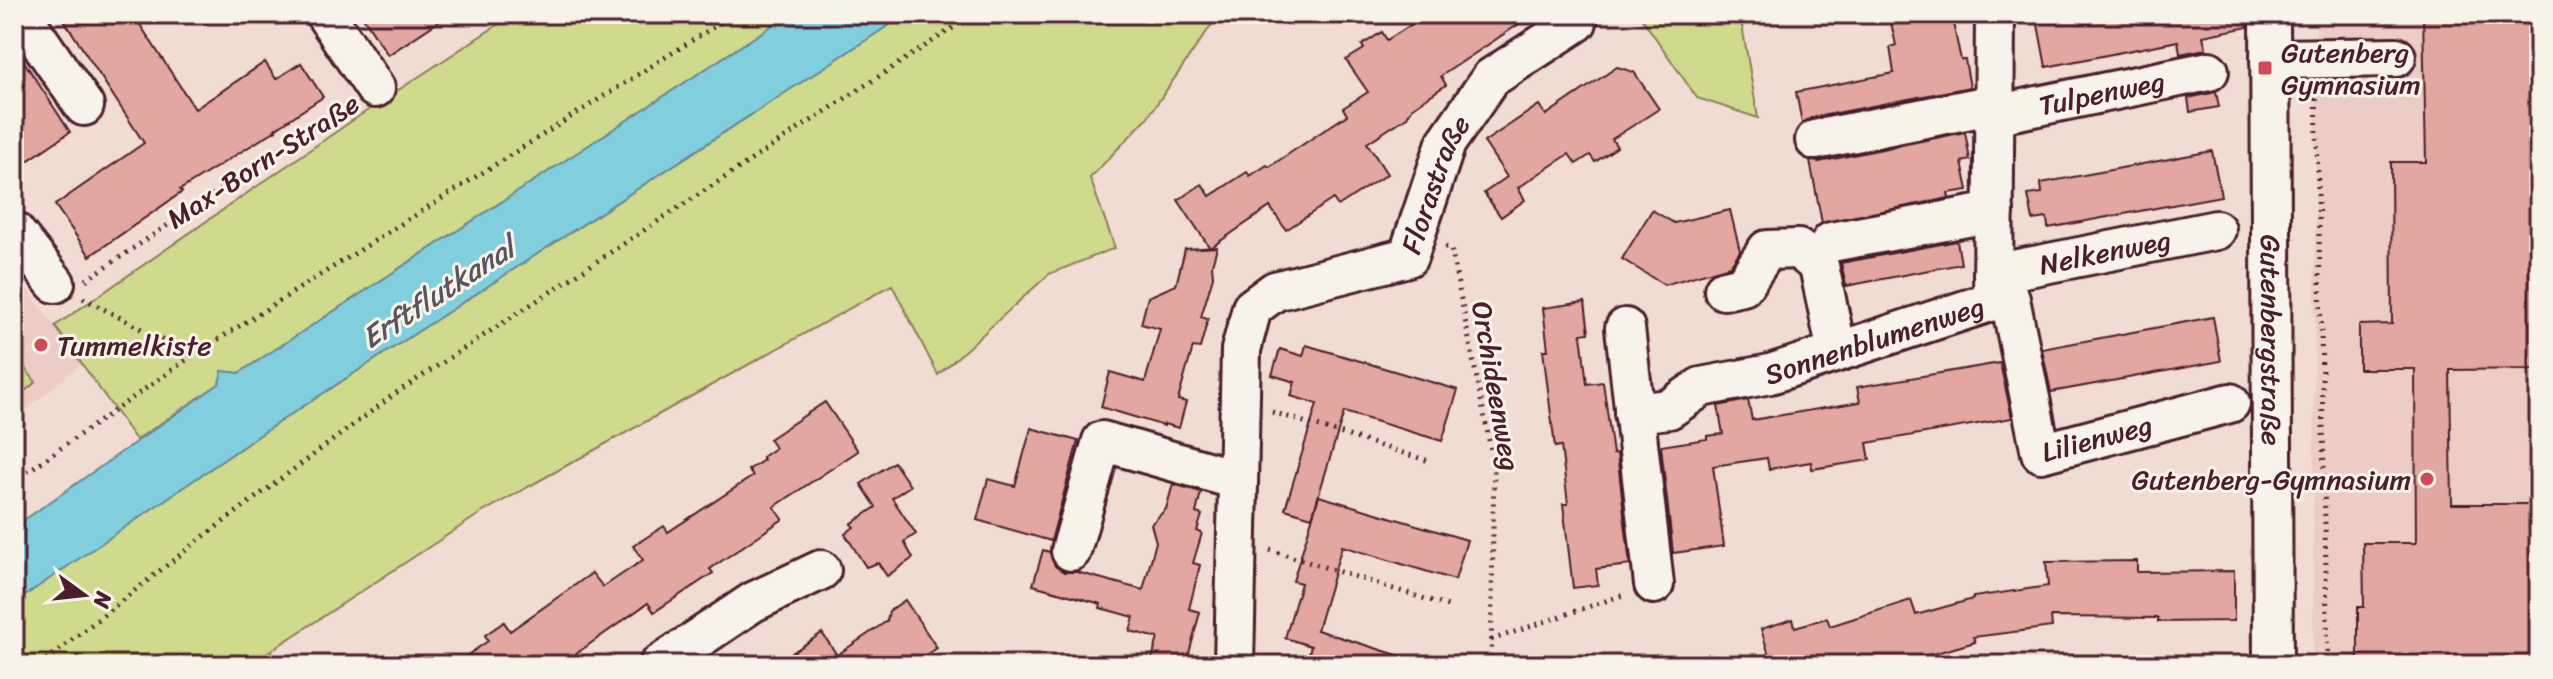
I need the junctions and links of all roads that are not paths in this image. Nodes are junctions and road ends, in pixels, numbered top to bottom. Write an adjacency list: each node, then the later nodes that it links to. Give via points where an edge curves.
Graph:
1 (21, 14): 10 (street)
2 (325, 14): 9 (street, Max-Born-Straße)
3 (1995, 14): 11 (street, Sonnenblumenweg)
4 (2270, 14): 7 (street, Gutenbergstraße)
5 (1577, 22): 24 (street, Florastraße, via 1491,78 1446,143 1408,257 1275,291 1252,308 1241,350)
6 (2396, 57): 7 (street)
7 (2270, 59): 30 (street, Gutenbergstraße)
8 (2209, 71): 11 (street, Tulpenweg)
9 (375, 88)
10 (84, 106)
11 (1994, 109): 12 (street, Tulpenweg); 13 (street, Sonnenblumenweg)
12 (1815, 140)
13 (1994, 212): 16 (street); 18 (street, Sonnenblumenweg)
14 (2216, 230): 18 (street, Nelkenweg)
15 (14, 231): 17 (street)
16 (1831, 242)
17 (67, 284)
18 (1993, 287): 21 (street, Sonnenblumenweg); 22 (street, Lilienweg, via 2010,299 2041,453)
19 (1724, 290): 21 (street, via 1743,286 1767,250 1798,249 1819,266)
20 (1625, 328): 23 (street)
21 (1837, 352): 23 (street, Sonnenblumenweg, via 1770,374 1701,387)
22 (2230, 403)
23 (1652, 411): 27 (street)
24 (1238, 480): 25 (street, via 1102,441); 29 (street, Florastraße)
25 (1071, 551)
26 (821, 570): 28 (street, via 753,602)
27 (1654, 584)
28 (659, 665)
29 (1234, 665)
30 (2273, 665)

